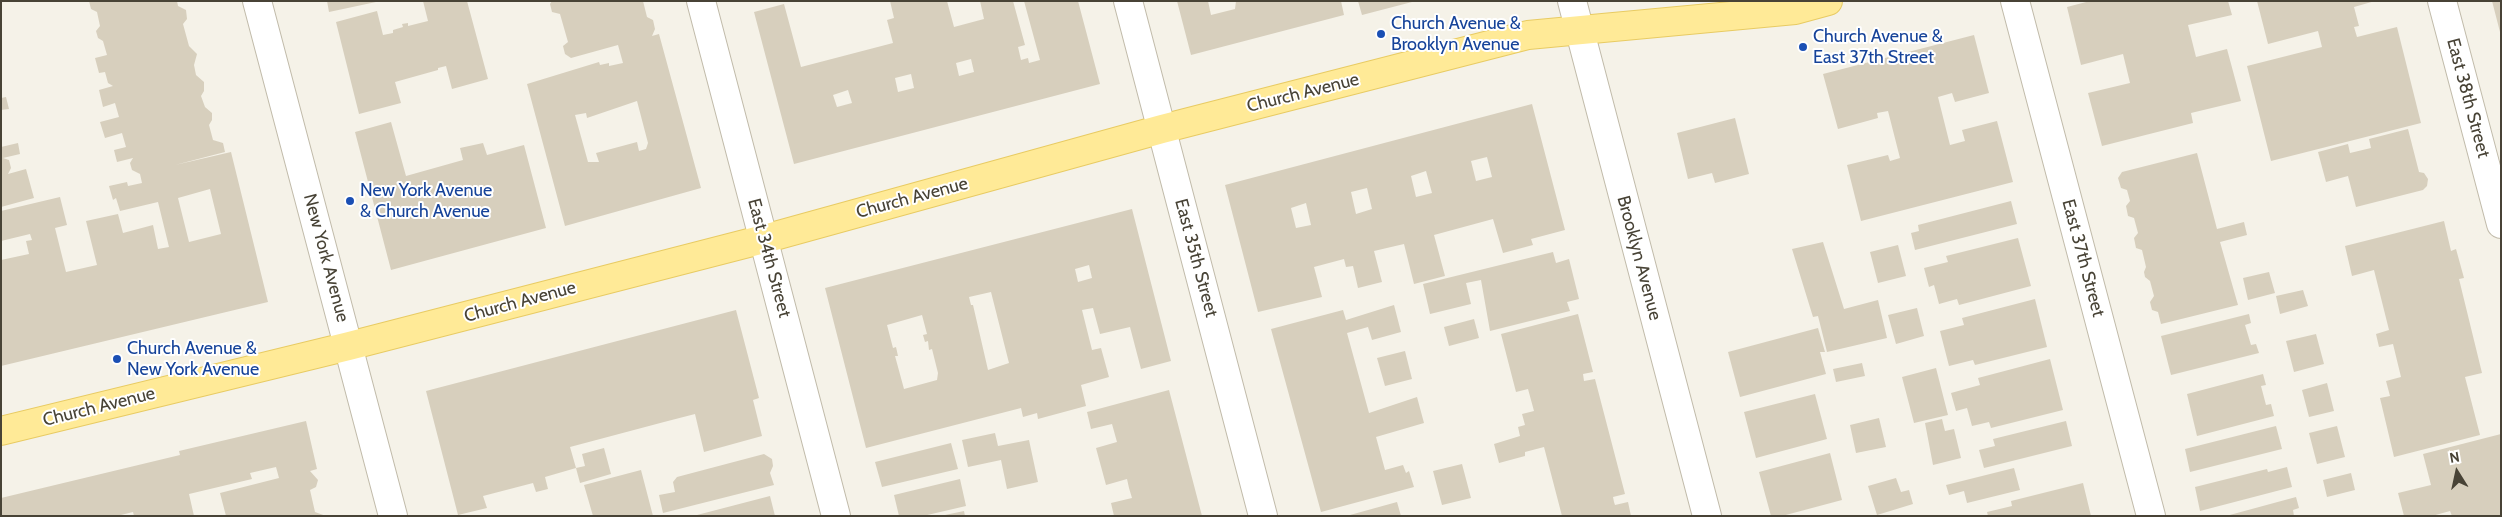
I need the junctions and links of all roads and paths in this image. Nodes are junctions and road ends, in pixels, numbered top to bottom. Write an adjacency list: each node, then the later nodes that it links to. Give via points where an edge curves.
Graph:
1 (257, 1): 12 (street, New York Avenue)
2 (701, 1): 11 (street, East 34th Street)
3 (1128, 1): 9 (street, East 35th Street)
4 (1572, 1): 8 (street, Brooklyn Avenue)
5 (1828, 1): 8 (main road, Church Avenue, via 1795,10)
6 (2015, 1): 18 (street, East 37th Street)
7 (2442, 1): 10 (street, East 38th Street)
8 (1579, 30): 9 (main road, Church Avenue, via 1528,35); 17 (street, Brooklyn Avenue)
9 (1162, 129): 11 (main road, Church Avenue); 16 (street, East 35th Street)
10 (2501, 224)
11 (764, 239): 12 (main road, Church Avenue); 15 (street, East 34th Street)
12 (349, 346): 13 (main road, Church Avenue); 14 (street, New York Avenue)
13 (1, 431)
14 (393, 516)
15 (836, 516)
16 (1263, 516)
17 (1707, 516)
18 (2151, 516)

